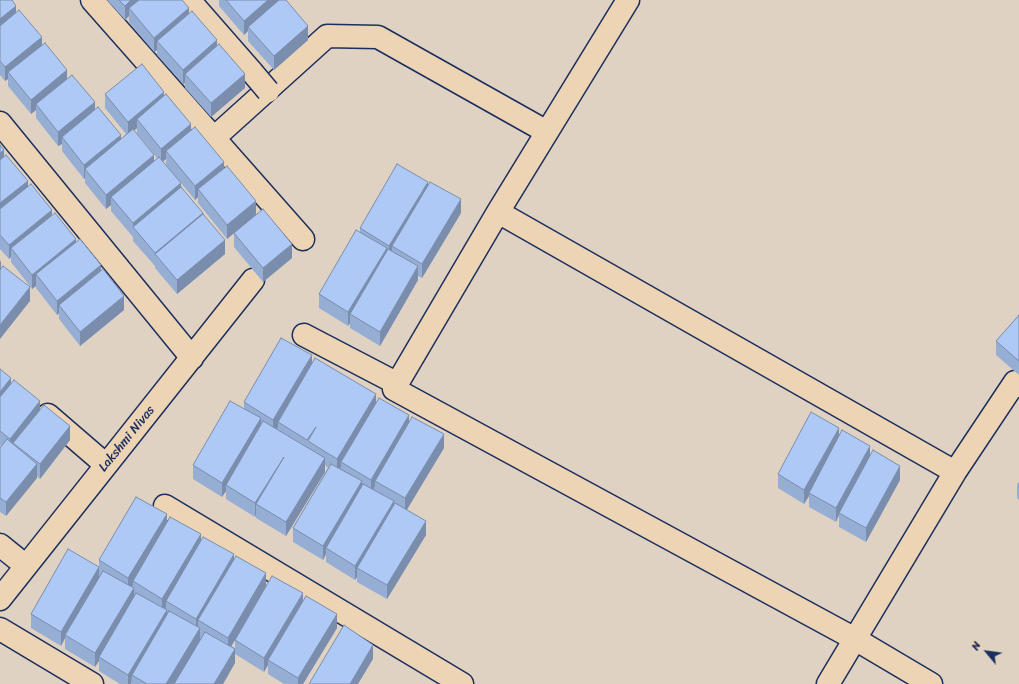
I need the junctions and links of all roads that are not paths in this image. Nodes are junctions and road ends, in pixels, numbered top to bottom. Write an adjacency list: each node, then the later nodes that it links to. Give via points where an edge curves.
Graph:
1 (92, 0): 7 (street)
2 (189, 0): 4 (street, bridge)
3 (628, 0): 6 (street)
4 (268, 90)
5 (0, 123): 12 (street)
6 (547, 132): 7 (street, via 378,37 326,36); 8 (street)
7 (214, 138): 9 (street)
8 (498, 212): 13 (street); 17 (street)
9 (304, 239)
10 (254, 280): 12 (street, Lakshmi Nivas)
11 (304, 335): 13 (street)
12 (192, 358): 16 (street, Lakshmi Nivas)
13 (398, 384): 23 (street, via 394,389)
14 (1019, 386): 17 (street, via 1015,382)
15 (35, 404): 16 (street)
16 (106, 465): 20 (street, Lakshmi Nivas)
17 (955, 472): 23 (street)
18 (165, 506): 25 (street)
19 (0, 545): 20 (street)
20 (26, 566): 21 (street, Lakshmi Nivas)
21 (0, 598)
22 (0, 629): 24 (street)
23 (855, 639): 26 (street); 27 (street)
24 (92, 684)
25 (462, 684)
26 (828, 684)
27 (931, 684)

